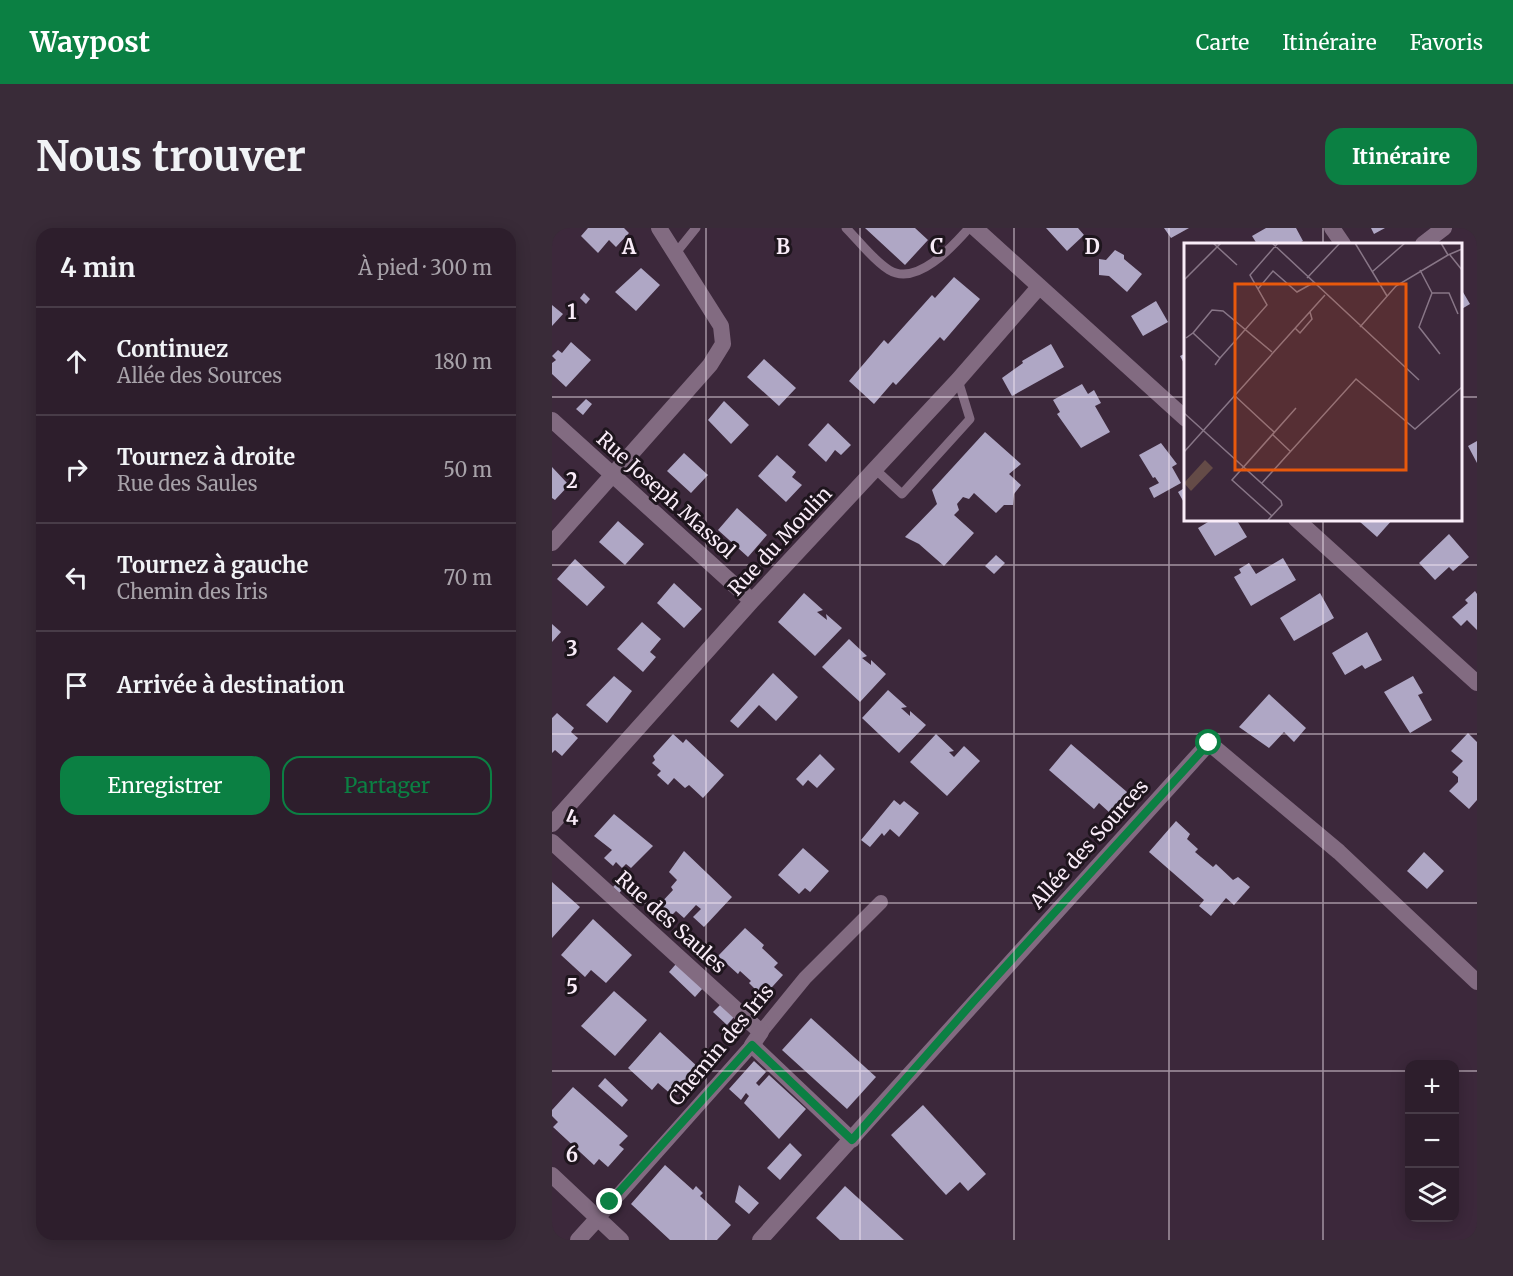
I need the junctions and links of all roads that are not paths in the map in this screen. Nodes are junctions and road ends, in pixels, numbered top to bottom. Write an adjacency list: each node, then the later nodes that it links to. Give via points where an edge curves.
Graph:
1 (659, 228): 10 (street)
2 (696, 228): 10 (lane)
3 (846, 228): 4 (lane, via 890,270 902,274 916,272 941,258)
4 (969, 228)
5 (975, 228): 11 (street)
6 (1332, 228): 8 (street)
7 (1444, 228): 9 (street)
8 (1341, 243)
9 (1424, 243)
10 (675, 254): 16 (street, via 722,326 723,344 710,365)
11 (1040, 287): 12 (street, Rue du Moulin); 13 (street)
12 (958, 380): 15 (street, Rue du Moulin); 15 (lane, via 970,419 902,494)
13 (1184, 417)
14 (552, 420): 16 (street, Rue Joseph Massol)
15 (876, 470): 19 (street, Rue du Moulin)
16 (613, 474): 18 (street); 19 (street, Rue Joseph Massol)
17 (1297, 520): 20 (street)
18 (552, 543)
19 (752, 601): 21 (street, Rue du Moulin)
20 (1477, 683)
21 (552, 824)
22 (552, 842): 25 (street, Rue des Saules)
23 (881, 902): 25 (street, Chemin des Iris, via 805,978)
24 (1477, 982): 26 (street, Allée des Sources, via 1339,852 1209,743)
25 (756, 1039): 26 (street, Rue des Saules); 28 (street, Chemin des Iris)
26 (852, 1140): 31 (street, Allée des Sources)
27 (552, 1175): 28 (street)
28 (598, 1218): 29 (street); 30 (street)
29 (578, 1240)
30 (621, 1240)
31 (760, 1240)

